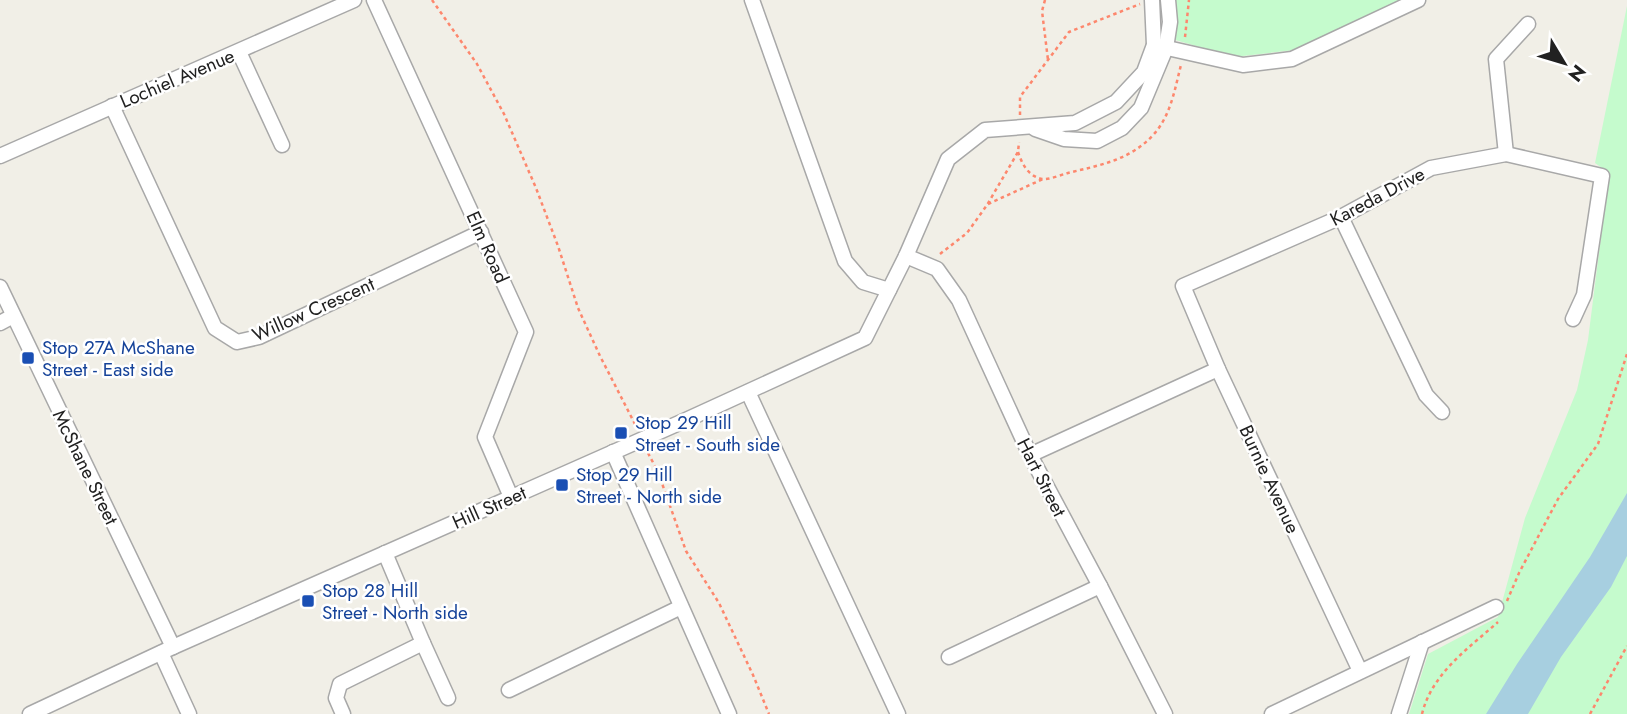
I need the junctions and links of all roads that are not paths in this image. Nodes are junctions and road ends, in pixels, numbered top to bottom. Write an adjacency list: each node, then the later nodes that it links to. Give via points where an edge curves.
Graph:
1 (354, 0): 9 (street, Lochiel Avenue)
2 (374, 0): 16 (street, Elm Road)
3 (752, 0): 20 (street, via 845,261 863,282)
4 (1168, 0): 8 (street, via 1170,22)
5 (1418, 0): 8 (street, via 1292,59 1242,65)
6 (1148, 1): 8 (street)
7 (1528, 24): 13 (street, via 1496,59)
8 (1160, 47): 11 (street, Hill Street, via 1116,102 1075,123); 11 (street, via 1141,108 1122,128 1097,141 1064,139)
9 (239, 52): 10 (street, Lochiel Avenue); 12 (street)
10 (112, 106): 14 (street, Lochiel Avenue); 16 (street, Willow Crescent, via 215,328 237,342 259,337)
11 (1022, 126): 17 (street, Hill Street, via 985,130 948,159)
12 (282, 145)
13 (1506, 154): 15 (street, Kareda Drive, via 1431,168); 22 (street, Kareda Drive, via 1602,176 1584,295)
14 (0, 156)
15 (1341, 216): 18 (street, Kareda Drive); 25 (street, via 1426,395)
16 (481, 232): 28 (street, Elm Road, via 526,332 485,437)
17 (906, 256): 20 (street, Hill Street); 27 (street, Hart Street, via 937,269 959,300)
18 (1184, 286): 23 (street, Burnie Avenue)
19 (0, 287): 21 (street, McShane Street)
20 (889, 289): 24 (street, Hill Street, via 865,338)
21 (6, 319): 35 (street, McShane Street)
22 (1573, 319)
23 (1218, 369): 27 (street); 37 (street, Burnie Avenue)
24 (748, 392): 26 (street, Hill Street); 44 (street)
25 (1442, 412)
26 (613, 452): 28 (street, Hill Street); 31 (street)
27 (1030, 455): 30 (street, Hart Street)
28 (511, 497): 29 (street, Hill Street)
29 (385, 553): 34 (street); 35 (street, Hill Street)
30 (1100, 586): 36 (street); 45 (street, Hart Street)
31 (681, 607): 38 (street); 43 (street)
32 (1502, 610): 33 (street)
33 (1422, 642): 37 (street); 47 (street)
34 (423, 643): 39 (street); 42 (street, via 340,684 336,698)
35 (167, 650): 40 (street, Hill Street); 41 (street, McShane Street)
36 (949, 657)
37 (1360, 671): 46 (street)
38 (509, 690)
39 (448, 698)
40 (30, 714)
41 (189, 714)
42 (343, 714)
43 (729, 714)
44 (898, 714)
45 (1165, 714)
46 (1272, 714)
47 (1399, 714)

